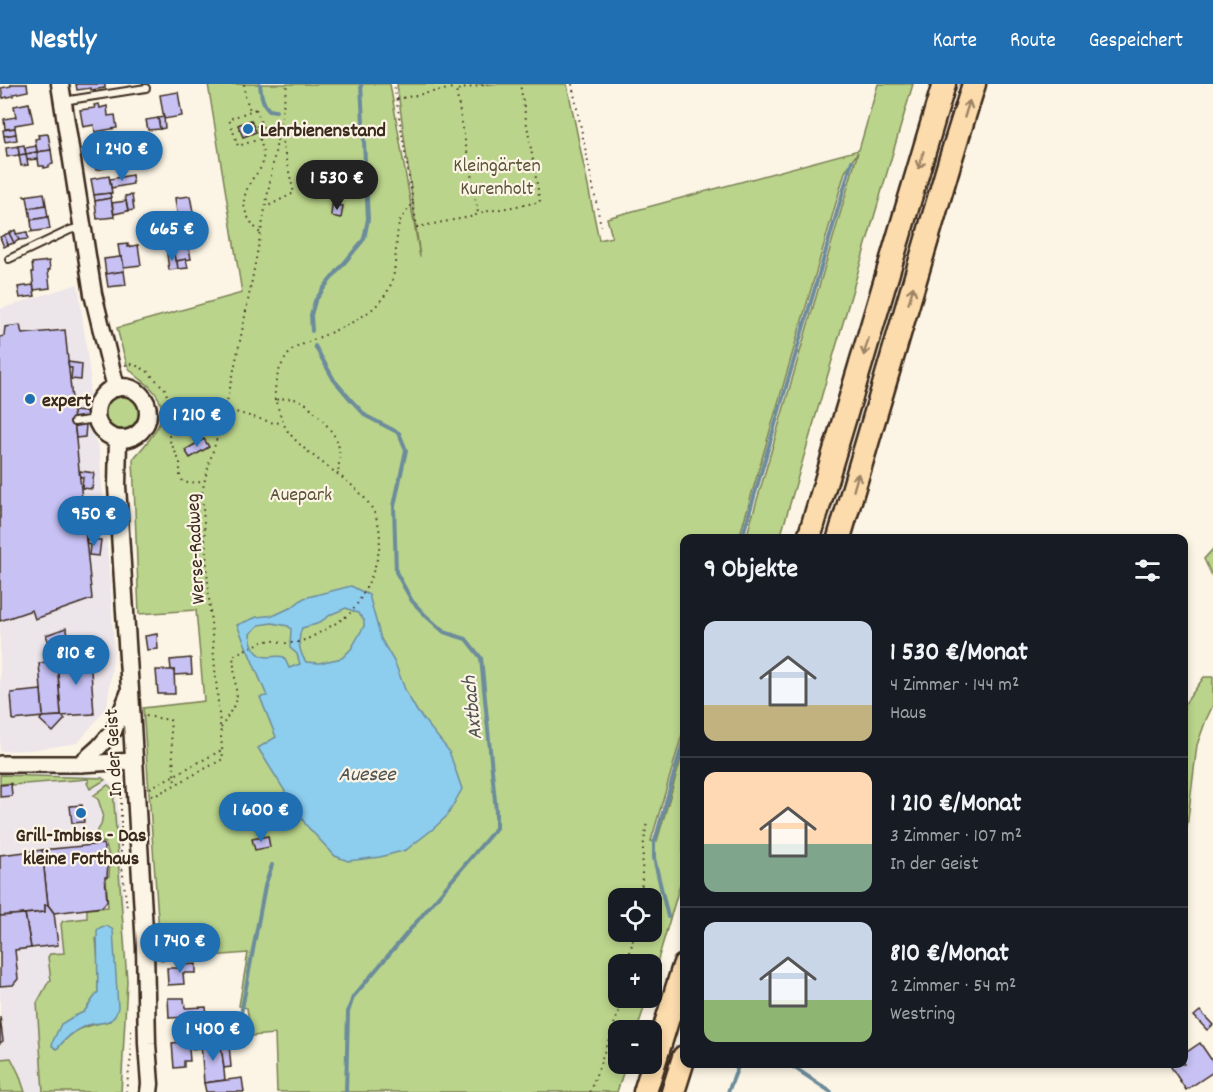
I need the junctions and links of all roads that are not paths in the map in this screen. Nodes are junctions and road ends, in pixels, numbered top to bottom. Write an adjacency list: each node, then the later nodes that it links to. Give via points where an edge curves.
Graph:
1 (60, 84): 5 (main road)
2 (944, 84): 12 (highway, one-way to 12)
3 (974, 84): 13 (highway, one-way to 3)
4 (146, 88): 5 (lane)
5 (63, 101): 6 (main road)
6 (82, 227): 7 (lane); 8 (main road, via 93,294)
7 (9, 259)
8 (116, 388): 9 (main road, via 102,396); 11 (main road, via 136,391 148,408 143,429 132,438)
9 (97, 418): 10 (lane); 11 (main road, via 104,432)
10 (74, 422)
11 (118, 439): 14 (main road, In der Geist, via 117,486)
12 (810, 534)
13 (840, 534)
14 (130, 690): 15 (main road, In der Geist); 17 (street, via 114,730)
15 (134, 761): 17 (street); 19 (main road, In der Geist, via 142,796)
16 (0, 764): 17 (street)
17 (80, 764)
18 (680, 979): 23 (highway)
19 (149, 1066): 21 (main road, In der Geist); 22 (main road, In der Geist)
20 (681, 1068): 24 (highway)
21 (139, 1092)
22 (149, 1092)
23 (645, 1092)
24 (673, 1092)

